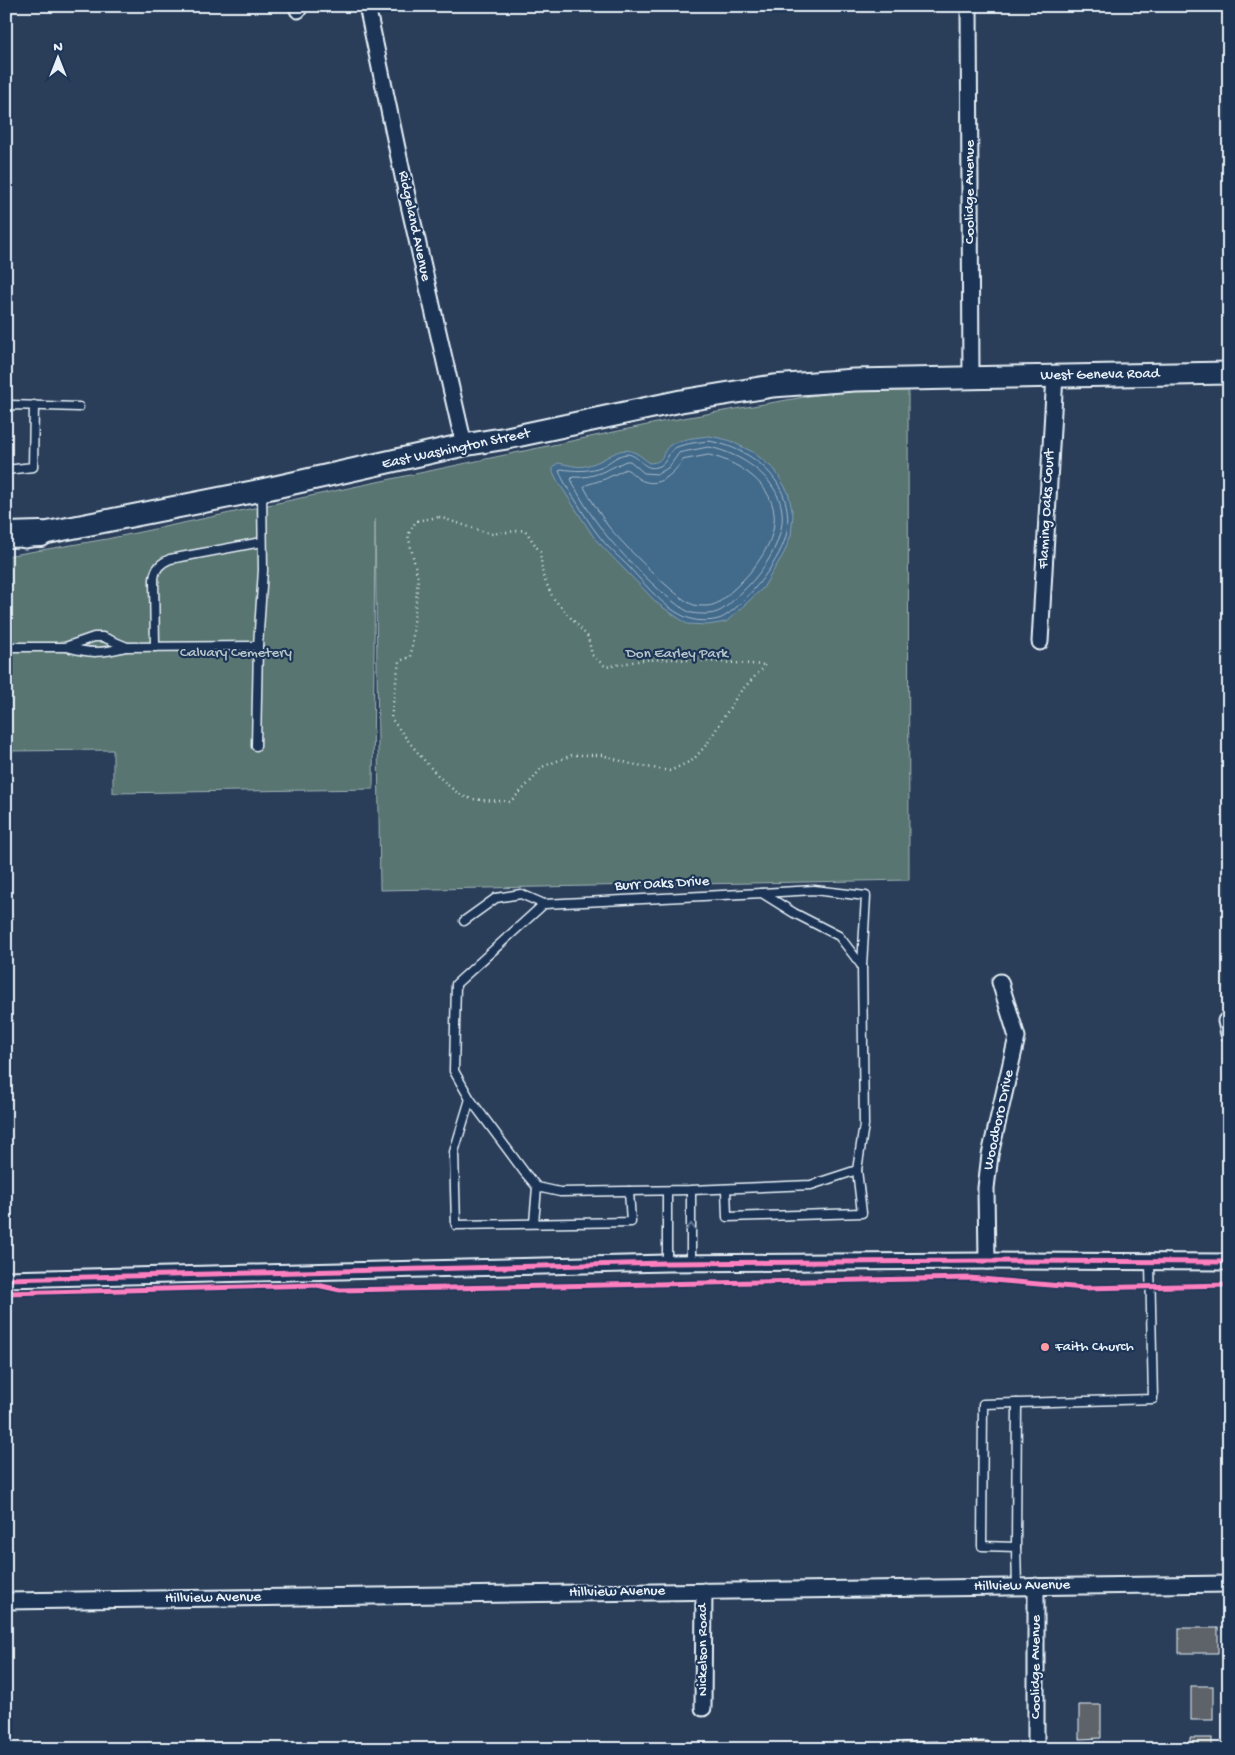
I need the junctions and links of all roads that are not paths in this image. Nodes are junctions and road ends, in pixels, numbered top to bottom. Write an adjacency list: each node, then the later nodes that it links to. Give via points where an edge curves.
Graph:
1 (367, 6): 10 (street, Ridgeland Avenue)
2 (969, 6): 5 (street, Coolidge Avenue)
3 (1229, 372): 4 (main road, West Geneva Road)
4 (1055, 375): 5 (main road, West Geneva Road); 17 (street, Flaming Oaks Court)
5 (971, 377): 6 (main road, West Geneva Road)
6 (908, 378): 10 (main road, East Washington Street, via 773,386 718,394)
7 (34, 405): 8 (lane); 9 (lane); 11 (lane, via 33,467)
8 (6, 406)
9 (79, 407)
10 (464, 445): 12 (main road, East Washington Street)
11 (6, 470)
12 (262, 490): 14 (main road, East Washington Street); 16 (lane)
13 (6, 534): 14 (main road)
14 (42, 534): 15 (main road, East Washington Street)
15 (6, 539)
16 (262, 542): 18 (lane); 22 (lane, via 170,559 157,567 154,572)
17 (1040, 642)
18 (258, 646): 22 (lane); 23 (lane)
19 (6, 647): 20 (lane)
20 (65, 647): 21 (lane, via 101,653); 21 (lane, via 103,637)
21 (127, 647): 22 (lane)
22 (154, 647)
23 (256, 746)
24 (762, 893): 25 (lane, Burr Oaks Drive); 27 (lane, via 839,936); 27 (lane, Burr Oaks Drive, via 814,890 866,896)
25 (544, 904): 26 (lane, via 521,894 496,898); 29 (lane, via 456,984 454,1072)
26 (464, 921)
27 (862, 966): 30 (lane, via 864,1126)
28 (1000, 982): 37 (street, Woodboro Drive, via 1017,1037 990,1155 986,1188)
29 (470, 1099): 31 (lane); 36 (lane, via 454,1152 456,1225)
30 (857, 1170): 32 (lane, via 811,1185); 32 (lane, via 862,1213 727,1217)
31 (537, 1187): 34 (lane, via 560,1192); 36 (lane)
32 (726, 1189): 33 (lane)
33 (691, 1190): 35 (lane); 40 (lane, one-way to 33)
34 (629, 1191): 35 (lane); 36 (lane, via 631,1222)
35 (667, 1191): 39 (lane)
36 (534, 1224)
37 (987, 1261): 40 (street); 41 (street)
38 (1229, 1262): 41 (street)
39 (667, 1263): 40 (street); 42 (street)
40 (691, 1263)
41 (1150, 1263): 43 (lane, via 1153,1399)
42 (6, 1279)
43 (1017, 1404): 44 (lane); 44 (lane, via 984,1404 982,1546)
44 (1016, 1547): 46 (lane)
45 (1229, 1584): 47 (street, Hillview Avenue)
46 (1017, 1586): 47 (street, Hillview Avenue); 48 (street, Hillview Avenue)
47 (1036, 1586): 51 (street, Coolidge Avenue)
48 (704, 1591): 49 (street, Hillview Avenue); 50 (street, Nickelson Road)
49 (6, 1601)
50 (703, 1708)
51 (1036, 1749)

